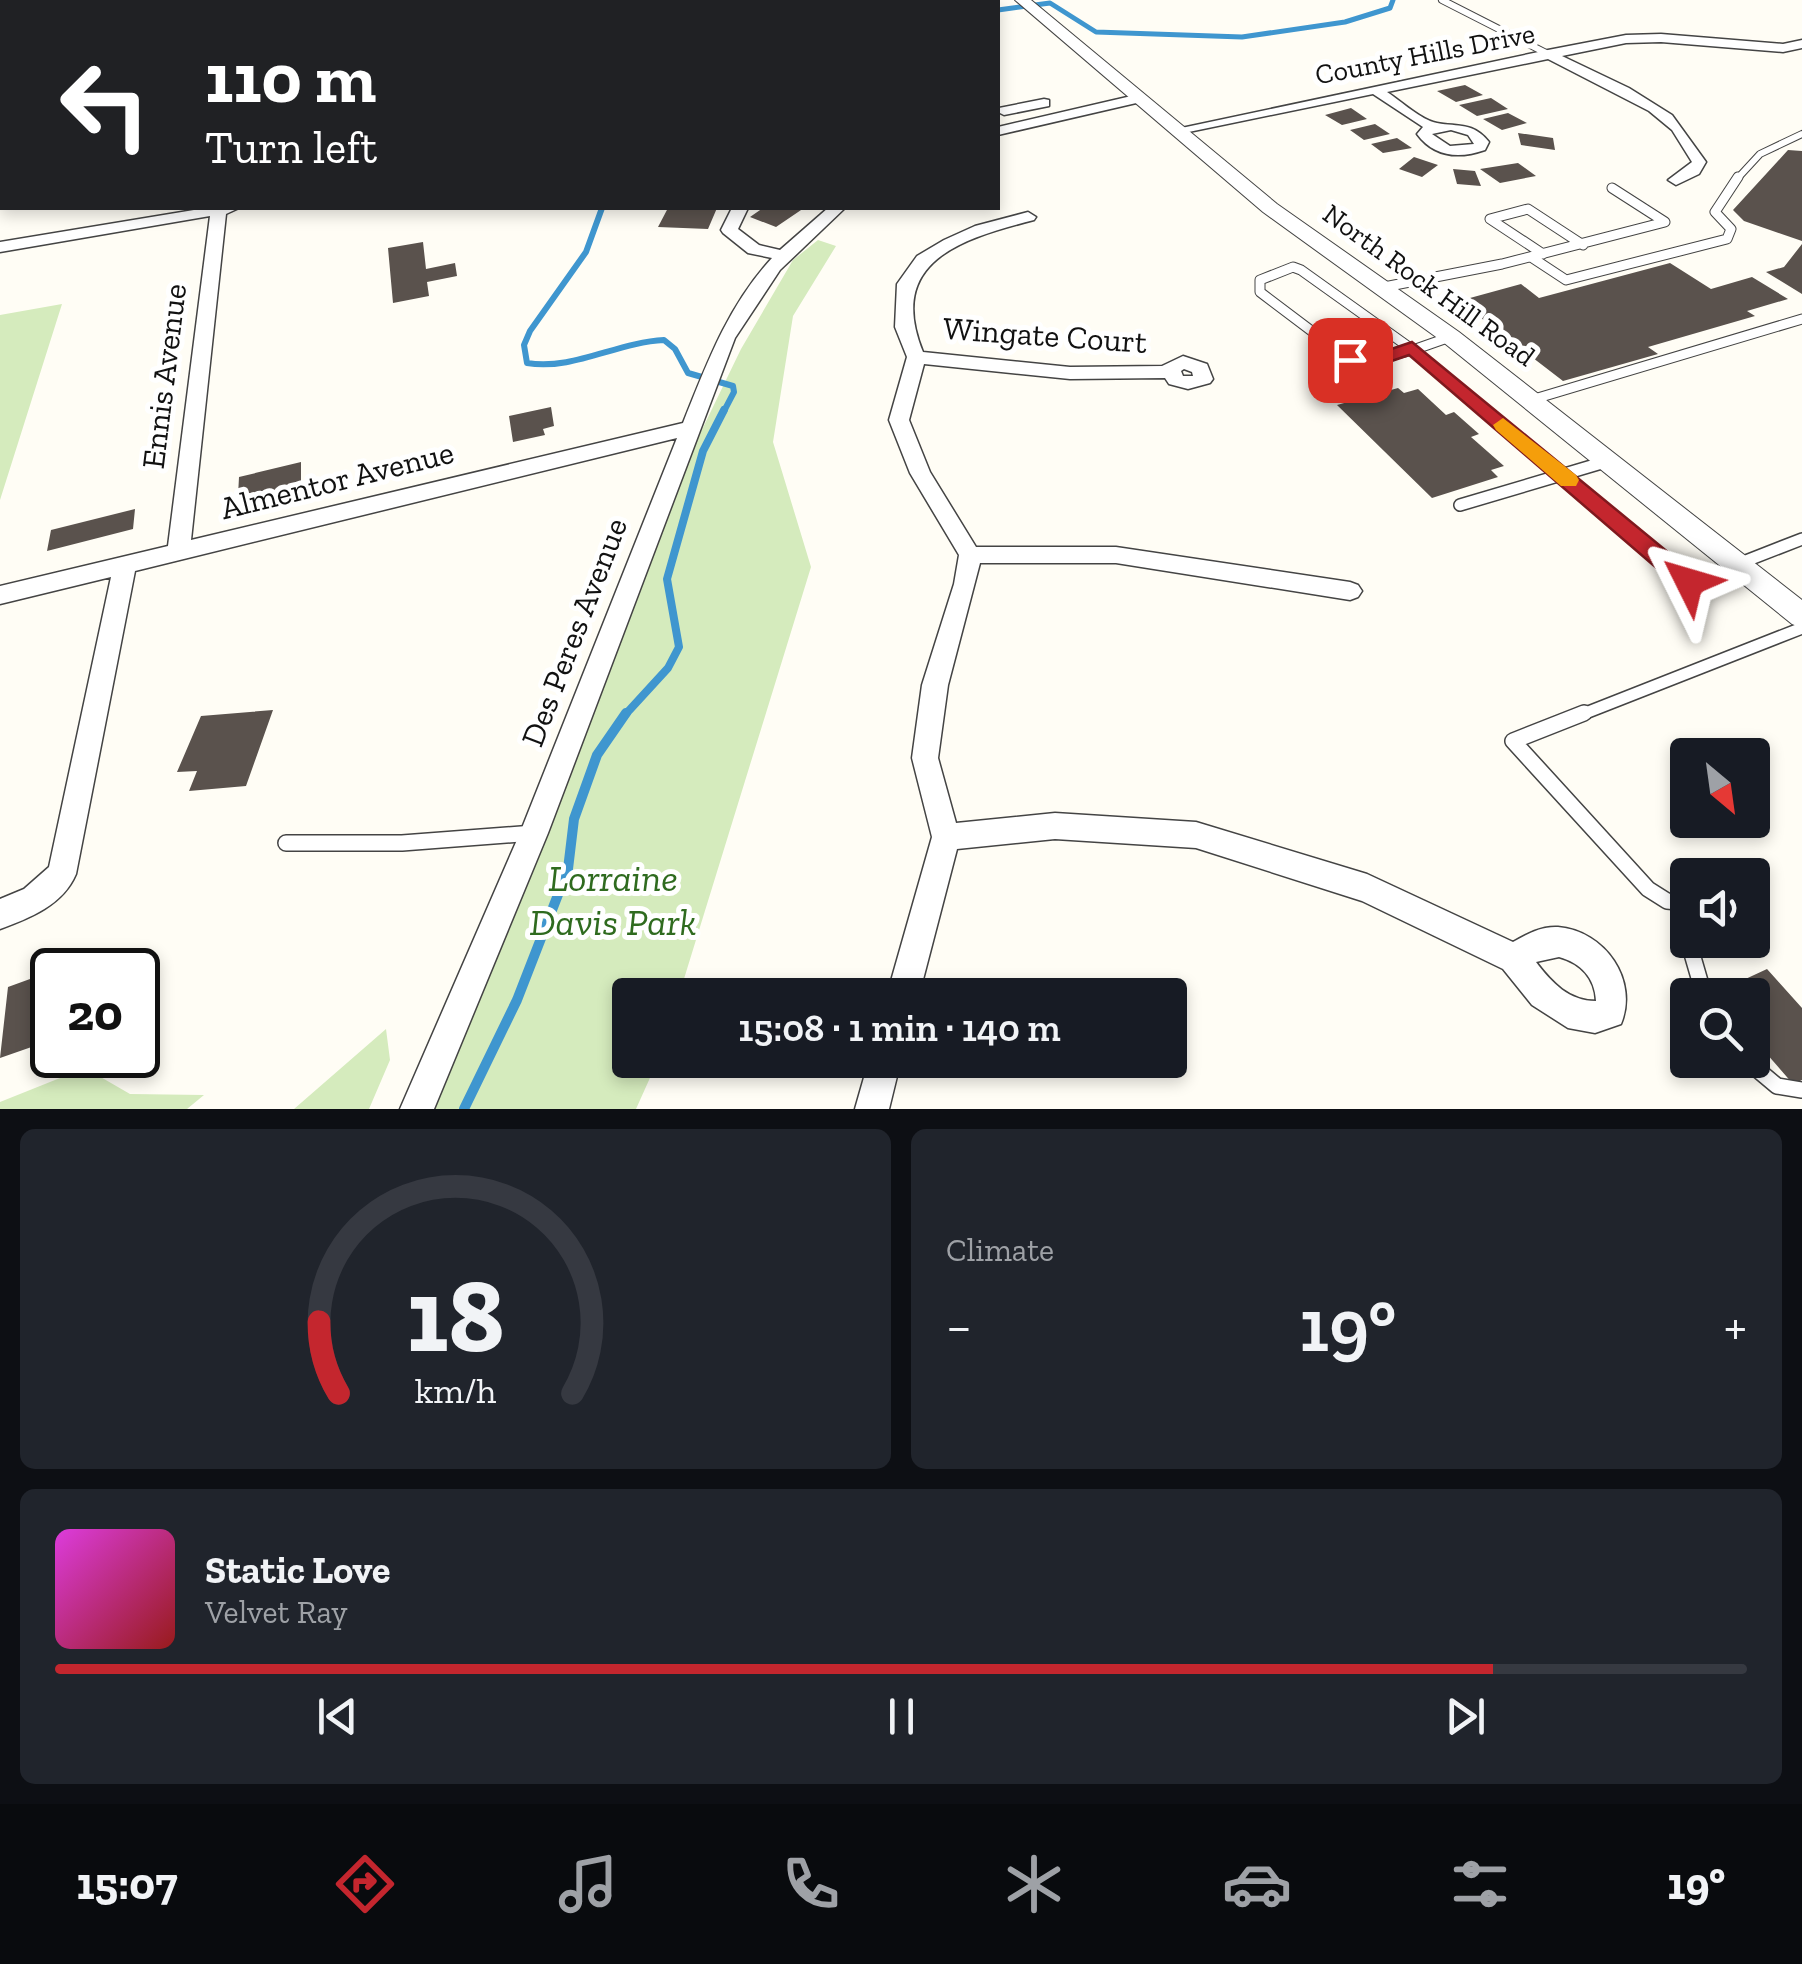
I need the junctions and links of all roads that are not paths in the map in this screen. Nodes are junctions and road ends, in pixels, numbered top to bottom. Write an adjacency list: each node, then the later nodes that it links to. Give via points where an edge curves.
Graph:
1 (1449, 2): 5 (lane)
2 (1028, 5): 8 (street, North Rock Hill Road)
3 (1802, 44): 4 (street, County Hills Drive)
4 (1772, 48): 5 (street, County Hills Drive, via 1626,38); 6 (street)
5 (1548, 54): 7 (street, County Hills Drive); 16 (street, via 1682,132 1700,162)
6 (1802, 64)
7 (1374, 89): 12 (street); 14 (street, County Hills Drive)
8 (1140, 98): 11 (street); 14 (street, North Rock Hill Road)
9 (1046, 103): 10 (street)
10 (1001, 112): 11 (street)
11 (1029, 121): 13 (street)
12 (1432, 127)
13 (1000, 130)
14 (1179, 130): 28 (street, North Rock Hill Road, via 1270,208)
15 (1802, 134): 27 (lane, via 1752,157 1715,212 1731,229 1727,239 1566,280)
16 (1676, 180)
17 (1612, 188): 23 (lane, via 1665,222)
18 (211, 210): 24 (street)
19 (223, 210): 40 (street, Ennis Avenue)
20 (739, 210): 26 (street, via 729,230 754,250)
21 (835, 210): 26 (street, Des Peres Avenue)
22 (1028, 218): 32 (street, via 980,230 924,260 904,298 904,326)
23 (1583, 245): 25 (lane); 25 (lane, via 1528,209 1490,218)
24 (0, 246)
25 (1543, 254): 27 (lane)
26 (782, 256): 35 (street, Des Peres Avenue, via 739,311)
27 (1531, 257): 28 (lane)
28 (1380, 288): 30 (street, North Rock Hill Road)
29 (1802, 318): 34 (lane)
30 (1451, 337): 31 (lane); 34 (street, North Rock Hill Road)
31 (1412, 348): 31 (lane, via 1300,270 1260,280 1260,292 1350,360 1366,364); 37 (lane)
32 (916, 357): 33 (street, Wingate Court, via 1070,373); 41 (street, via 899,420 920,474)
33 (1170, 372)
34 (1531, 400): 36 (street, North Rock Hill Road)
35 (689, 428): 40 (street, Almentor Avenue); 48 (street, Des Peres Avenue)
36 (1610, 461): 37 (lane); 43 (street, North Rock Hill Road)
37 (1560, 474): 38 (lane); 43 (lane, via 1689,582 1705,588)
38 (1460, 505)
39 (1802, 539): 43 (lane)
40 (178, 552): 42 (street, Almentor Avenue)
41 (970, 554): 44 (street, via 1116,555); 49 (street, via 935,685 924,758)
42 (125, 566): 45 (street, Almentor Avenue); 52 (street, via 62,874 48,892)
43 (1744, 569): 46 (street, North Rock Hill Road)
44 (1350, 591)
45 (0, 596)
46 (1802, 616)
47 (1802, 628): 51 (lane, via 1513,741 1648,890)
48 (534, 832): 50 (lane, via 402,843); 58 (street, Des Peres Avenue)
49 (946, 837): 53 (street, via 1054,826 1196,835 1368,888); 54 (street)
50 (286, 843)
51 (1670, 899)
52 (0, 914)
53 (1514, 958)
54 (908, 978)
55 (880, 1078): 59 (street)
56 (1767, 1078): 57 (lane)
57 (1802, 1090)
58 (417, 1109)
59 (872, 1109)

